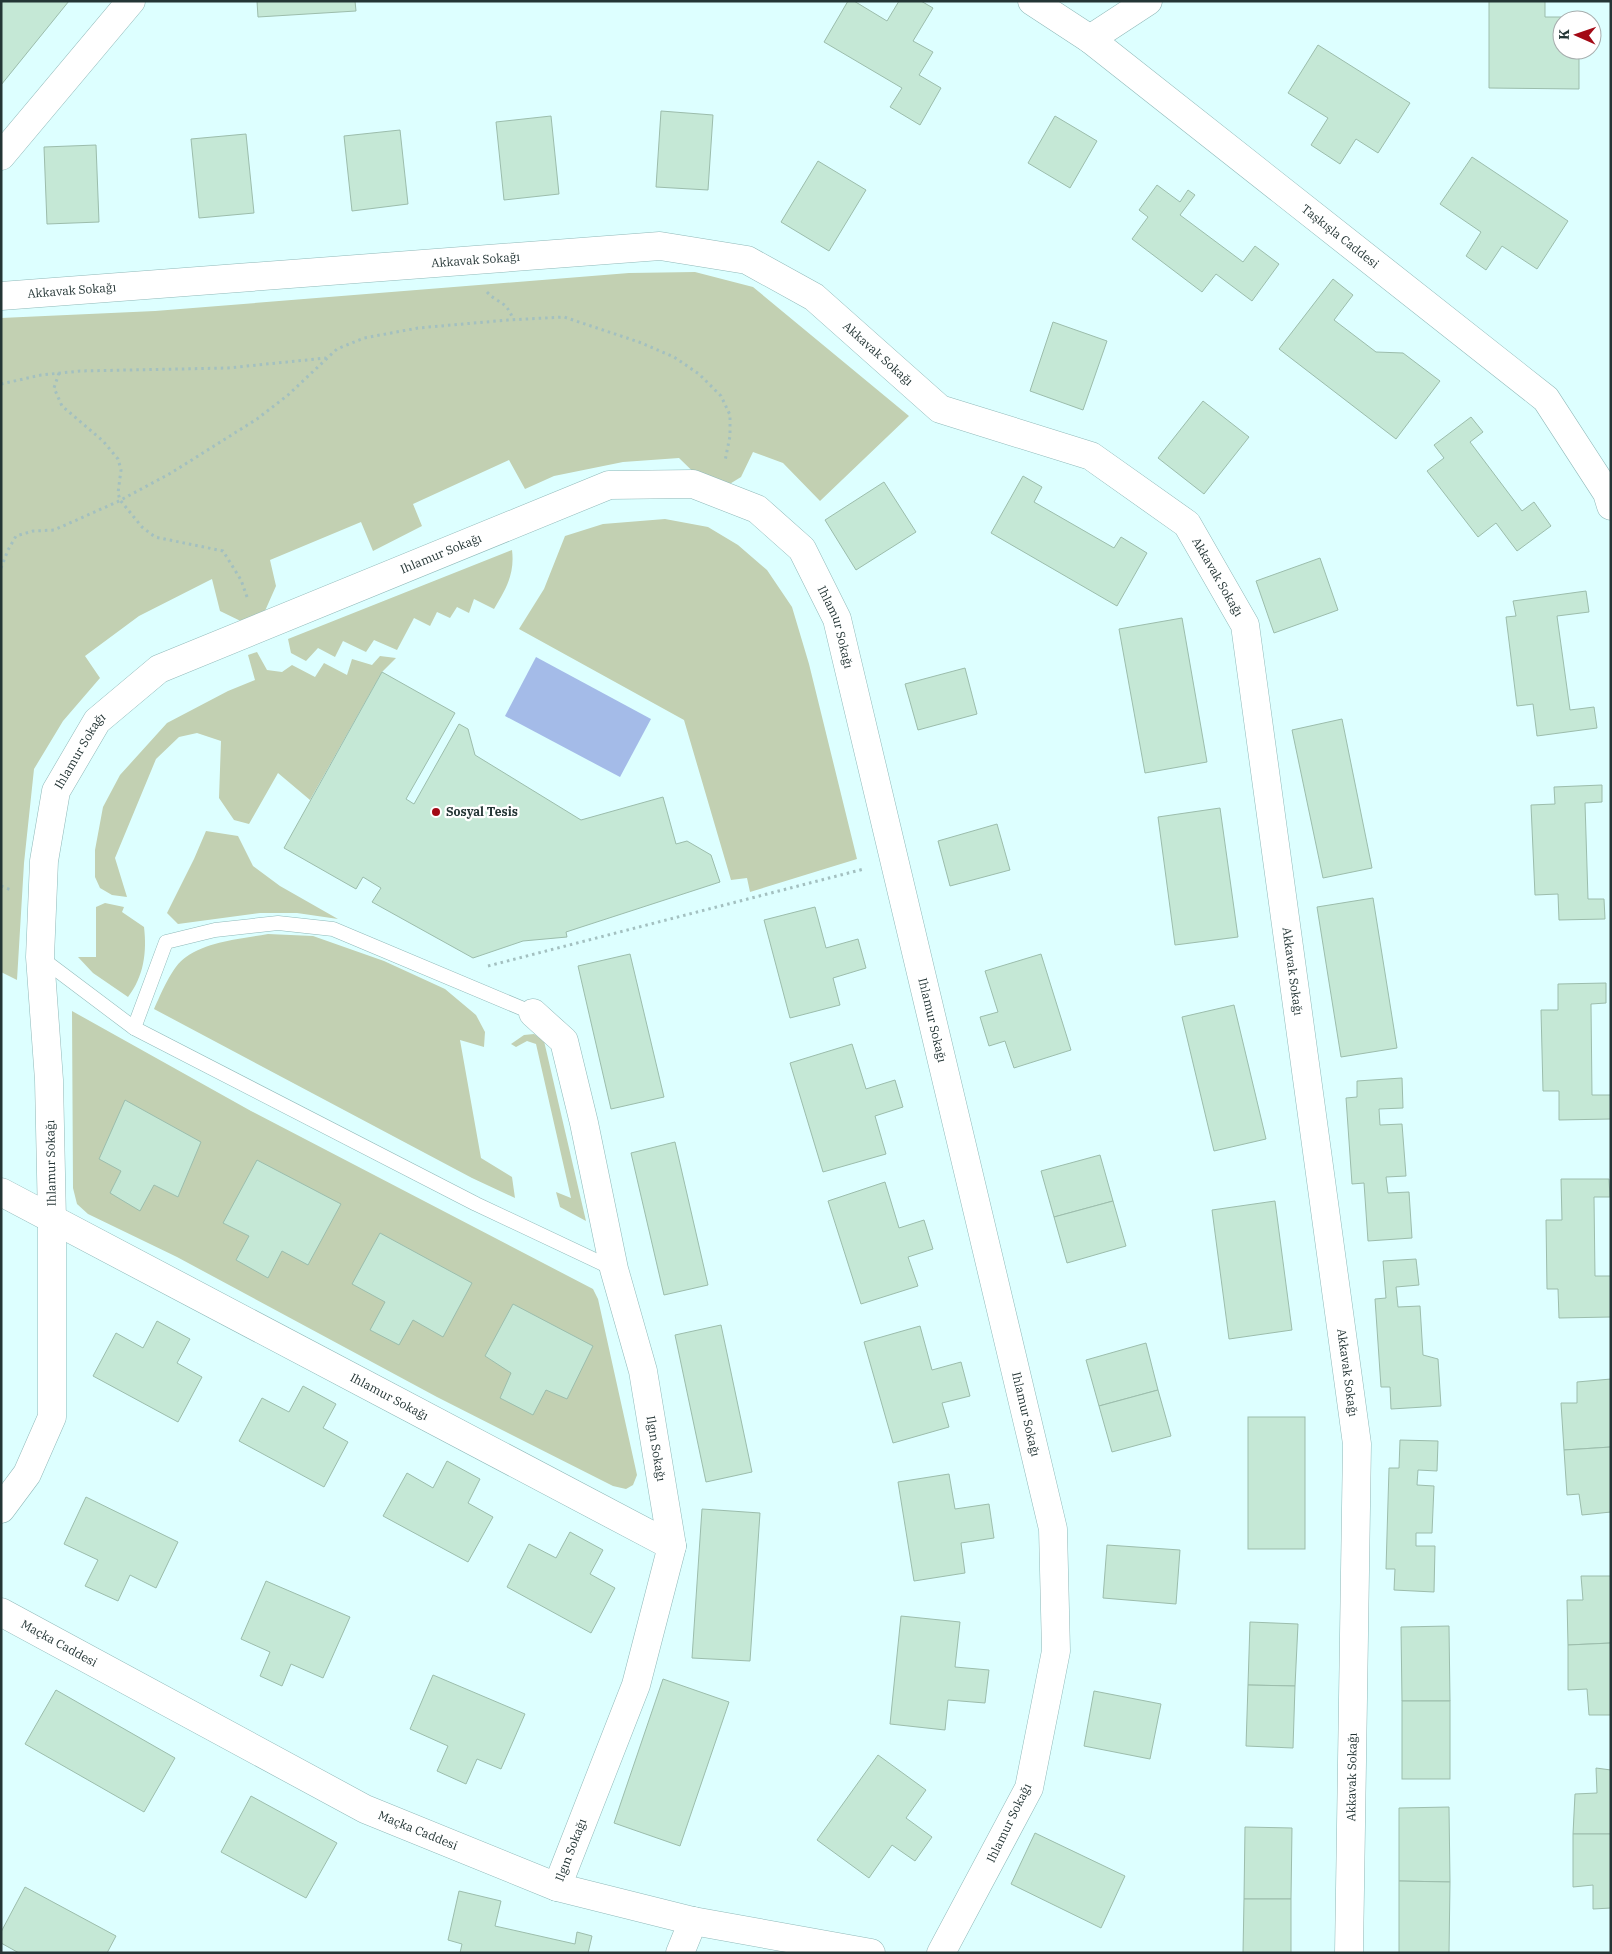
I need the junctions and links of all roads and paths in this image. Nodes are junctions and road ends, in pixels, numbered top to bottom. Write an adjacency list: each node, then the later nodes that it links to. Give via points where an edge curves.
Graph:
1 (131, 1): 5 (street)
2 (1032, 1): 4 (street, Taşkışla Caddesi)
3 (1148, 1): 4 (street)
4 (1090, 39): 14 (street, Taşkışla Caddesi, via 1546,399 1607,493)
5 (1, 156)
6 (485, 291): 8 (path, via 509,308)
7 (1, 296): 33 (street, Akkavak Sokağı, via 660,246 747,260 814,297 940,409 1091,456 1187,524 1244,626 1357,1444)
8 (512, 319): 9 (path, via 418,328 364,338 337,349); 12 (path, via 564,317 638,342 674,358 699,374 721,396 730,415 728,453)
9 (327, 358): 10 (path, via 228,368); 13 (path, via 256,420 171,473)
10 (59, 373): 11 (path); 13 (path, via 54,388 62,406 103,441 118,459)
11 (1, 384)
12 (715, 492): 16 (street, Ihlamur Sokağı, via 693,484 609,485); 17 (street, Ihlamur Sokağı, via 757,509 802,549 837,619)
13 (120, 500): 15 (path, via 54,530 16,536); 16 (path, via 142,527 155,537 223,551 241,580)
14 (1611, 506)
15 (1, 568)
16 (258, 629): 18 (street, Ihlamur Sokağı, via 159,669 97,721 56,791 44,861)
17 (895, 862): 19 (path); 32 (street, Ihlamur Sokağı, via 1053,1529 1056,1651 1029,1788)
18 (40, 958): 21 (lane); 23 (street, Ihlamur Sokağı, via 49,1080)
19 (444, 977): 20 (lane); 21 (lane, via 332,929 278,923 215,930 166,942)
20 (532, 1013): 24 (street, Ilgın Sokağı, via 564,1041)
21 (134, 1028): 24 (lane, via 476,1204)
22 (1, 1192): 23 (street, Ihlamur Sokağı)
23 (52, 1220): 25 (street, Ihlamur Sokağı, via 52,1417 27,1474); 26 (street, Ihlamur Sokağı)
24 (614, 1269): 26 (street, Ilgın Sokağı, via 643,1371)
25 (1, 1509)
26 (672, 1546): 28 (street, Ilgın Sokağı, via 636,1686)
27 (1, 1612): 28 (street, Maçka Caddesi, via 365,1809)
28 (557, 1887): 29 (street, Maçka Caddesi)
29 (692, 1921): 30 (street); 31 (street, Maçka Caddesi)
30 (680, 1953)
31 (871, 1953)
32 (941, 1953)
33 (1349, 1953)

